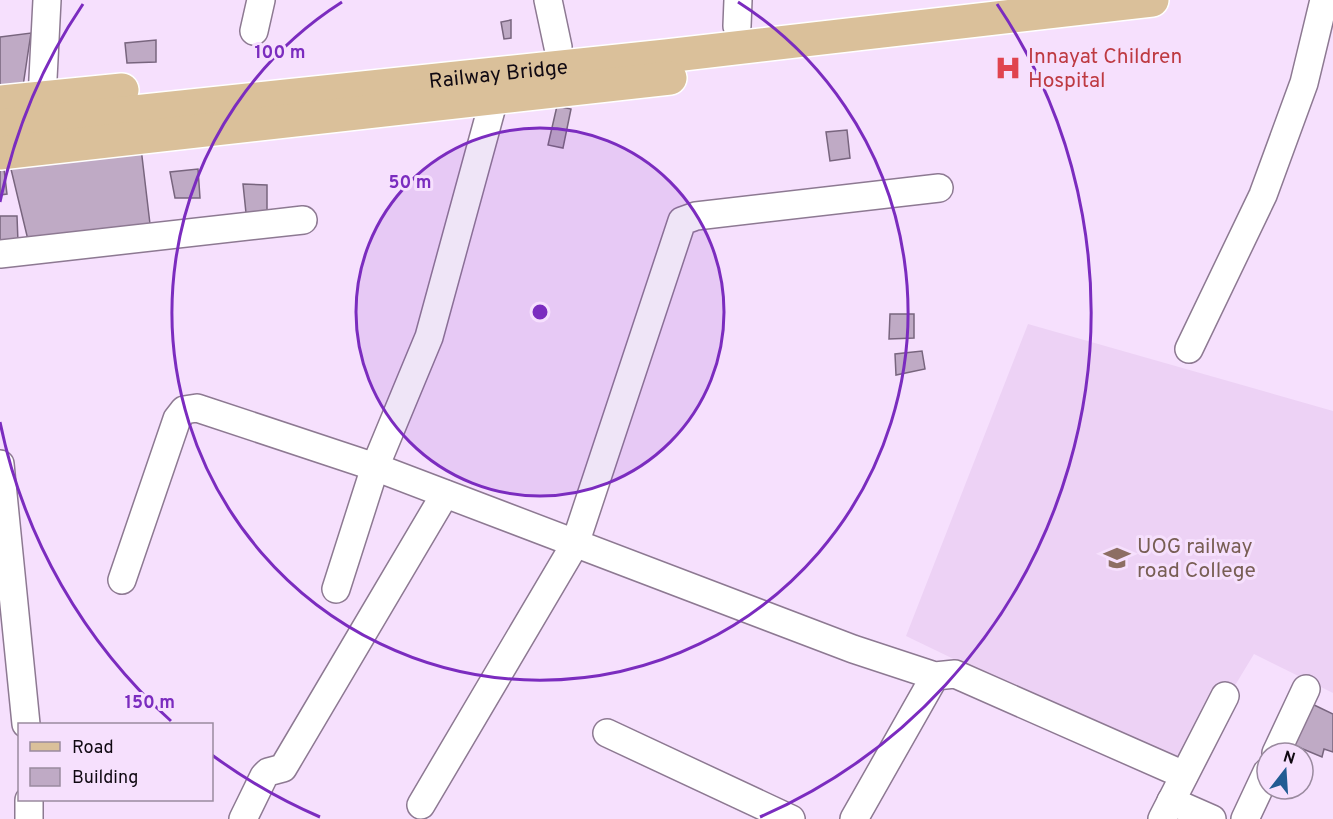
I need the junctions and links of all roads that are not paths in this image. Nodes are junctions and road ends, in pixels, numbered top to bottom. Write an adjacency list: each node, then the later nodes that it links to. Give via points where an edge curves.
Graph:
1 (47, 0): 10 (street)
2 (261, 0): 8 (street)
3 (548, 0): 9 (street)
4 (1152, 0): 6 (main road)
5 (1324, 0): 18 (street, via 1304,83 1263,195)
6 (977, 9): 7 (main road); 11 (main road, via 968,36 931,45); 13 (main road, Railway Bridge, via 655,57)
7 (738, 13): 9 (main road)
8 (254, 31)
9 (558, 47): 10 (main road)
10 (42, 98): 12 (main road)
11 (494, 99): 14 (main road); 20 (street, via 429,337)
12 (0, 102)
13 (0, 126)
14 (0, 153)
15 (939, 188): 22 (street, via 696,216 682,221)
16 (303, 220): 17 (street)
17 (0, 254)
18 (1189, 349)
19 (0, 464): 28 (street)
20 (375, 467): 21 (street); 23 (street, via 197,408 184,410 177,419); 24 (street)
21 (445, 494): 22 (street); 37 (street, via 283,768 264,776)
22 (575, 544): 25 (street); 34 (street)
23 (122, 580)
24 (336, 589)
25 (935, 676): 31 (street, via 955,674); 39 (street)
26 (1306, 689): 30 (street)
27 (1226, 696): 31 (street)
28 (26, 723)
29 (607, 733): 38 (street)
30 (1282, 741)
31 (1184, 775): 35 (street)
32 (1255, 798): 41 (street)
33 (29, 801): 36 (street)
34 (421, 805)
35 (1167, 810): 40 (street)
36 (29, 819)
37 (243, 819)
38 (791, 819)
39 (854, 819)
40 (1212, 819)
41 (1245, 819)

